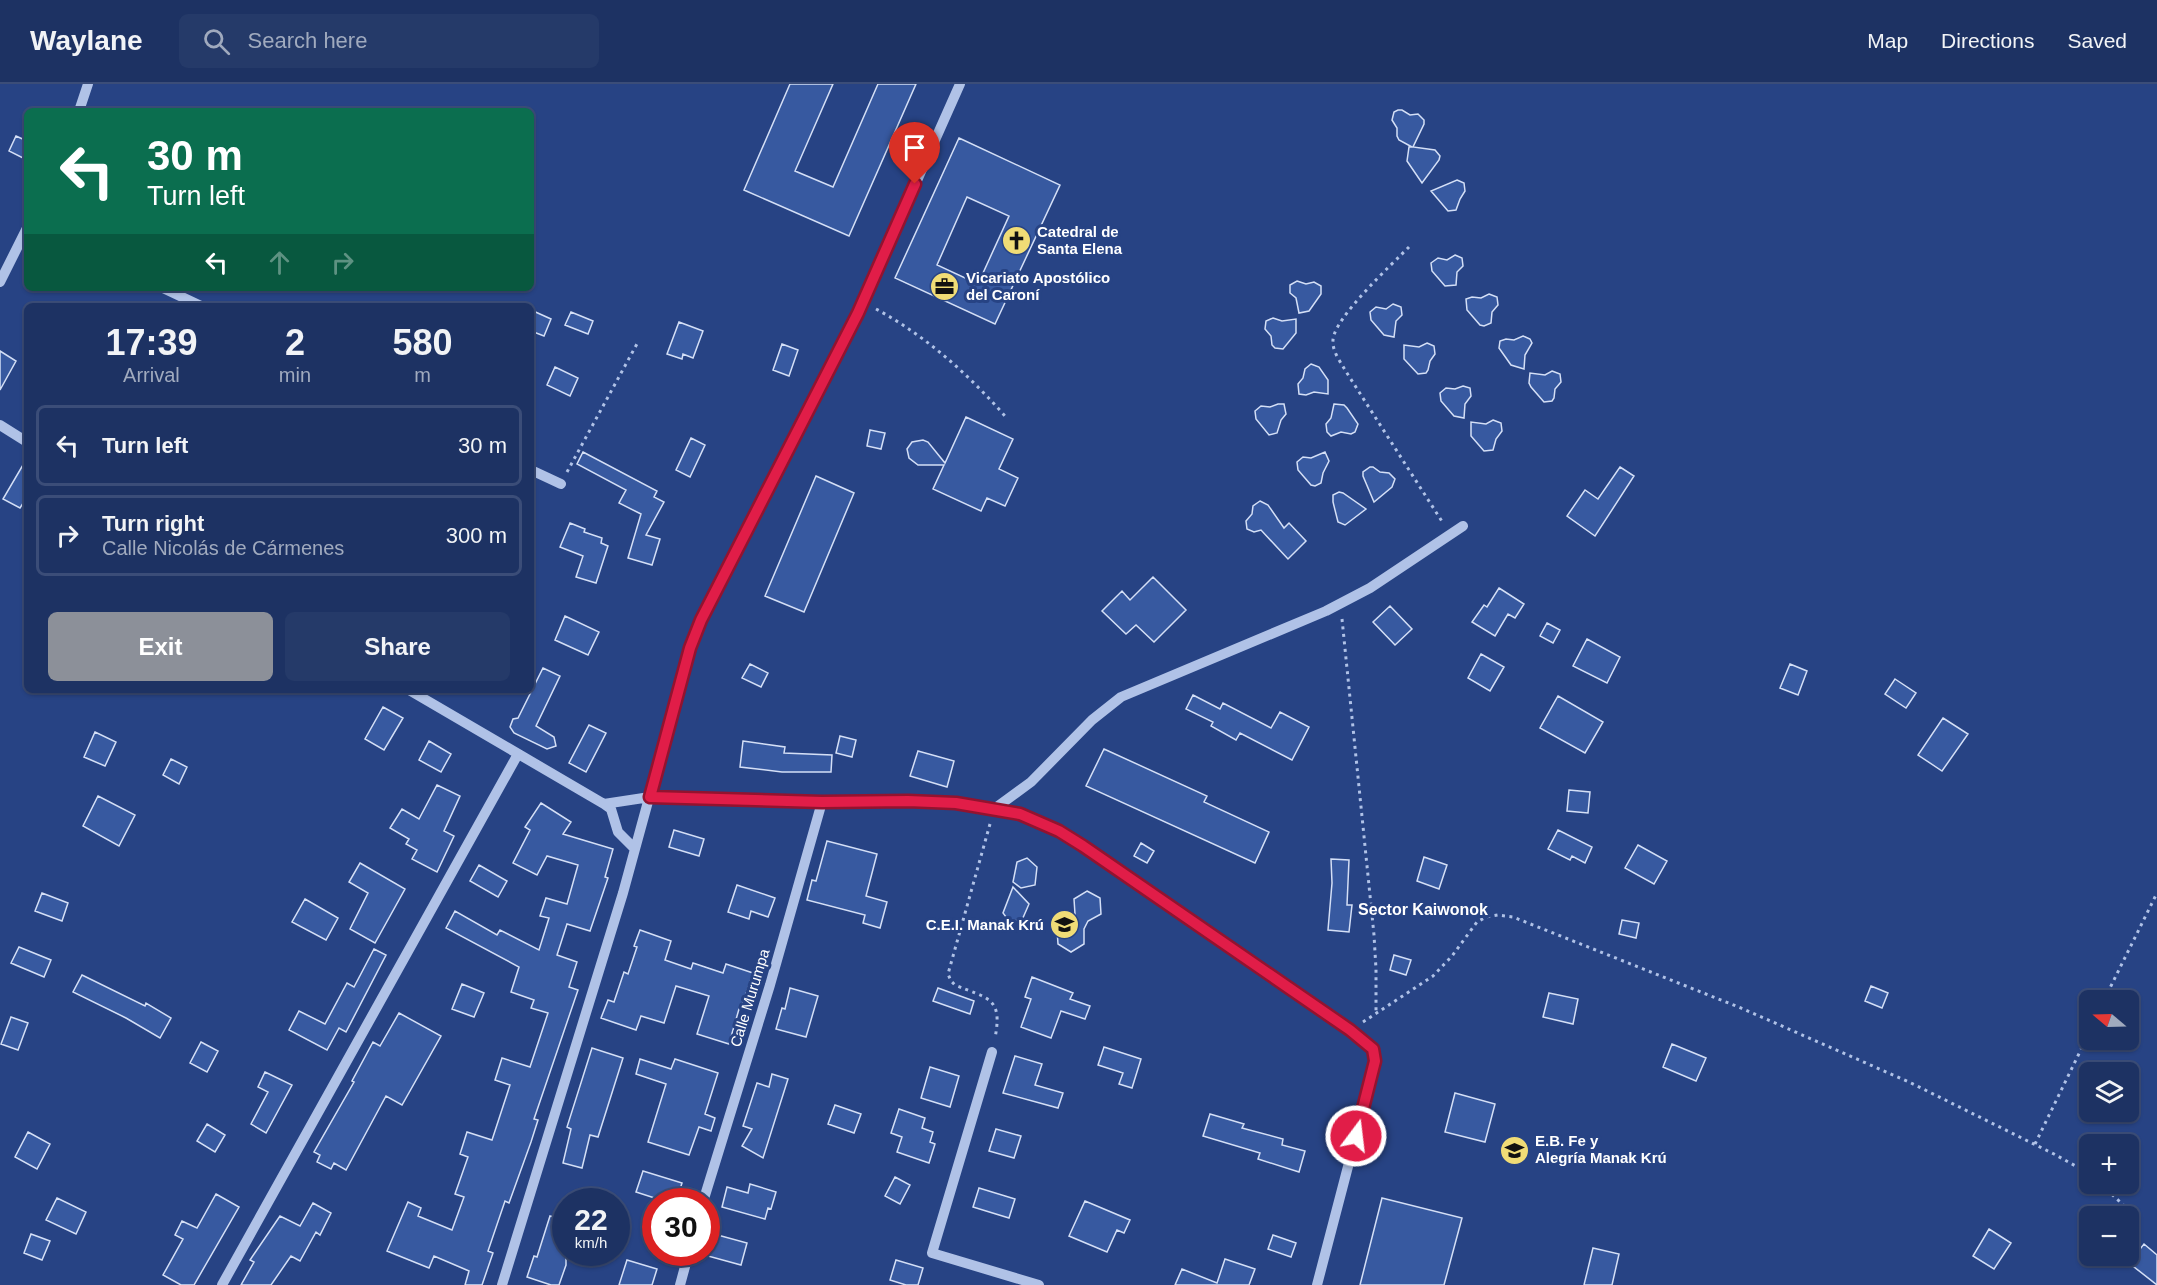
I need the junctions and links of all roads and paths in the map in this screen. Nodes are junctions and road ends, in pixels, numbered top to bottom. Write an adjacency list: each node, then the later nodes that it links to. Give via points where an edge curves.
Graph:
1 (88, 84): 3 (street)
2 (960, 84): 8 (street)
3 (80, 108)
4 (24, 235): 6 (street)
5 (1409, 247): 17 (path, via 1342,318 1332,342 1351,379)
6 (0, 282)
7 (169, 291): 9 (street)
8 (863, 302): 11 (path, via 935,348); 21 (street, via 701,620)
9 (195, 303)
10 (638, 342): 15 (path)
11 (1005, 416)
12 (0, 425): 13 (street)
13 (24, 440)
14 (534, 471): 15 (street)
15 (561, 484)
16 (1463, 526): 17 (street)
17 (1451, 534): 18 (street)
18 (1341, 604): 24 (street, via 1120,697 1031,782); 28 (path, via 1377,969)
19 (414, 693): 20 (street)
20 (518, 754): 23 (street); 38 (street)
21 (650, 797): 22 (street); 23 (street); 25 (street)
22 (822, 802): 24 (street, via 908,801); 34 (street, Calle Murumpa)
23 (604, 804): 25 (street, via 611,809 618,832)
24 (994, 809): 29 (street, via 1040,822 1083,846); 31 (path, via 948,974 956,985 995,1005 998,1016)
25 (635, 849): 39 (street)
26 (2157, 893): 27 (path)
27 (2109, 990)
28 (1376, 1014): 29 (path); 32 (path, via 1433,976 1477,922 1486,916 1513,917 1741,1008 1909,1082)
29 (1350, 1030): 42 (street, via 1373,1049 1375,1061)
30 (2081, 1050): 32 (path)
31 (992, 1052): 41 (street, via 932,1252)
32 (2035, 1144): 33 (path)
33 (2079, 1167)
34 (707, 1188)
35 (2112, 1194): 36 (path)
36 (2124, 1206)
37 (685, 1266): 40 (street)
38 (222, 1285)
39 (502, 1285)
40 (680, 1285)
41 (1039, 1285)
42 (1317, 1285)

